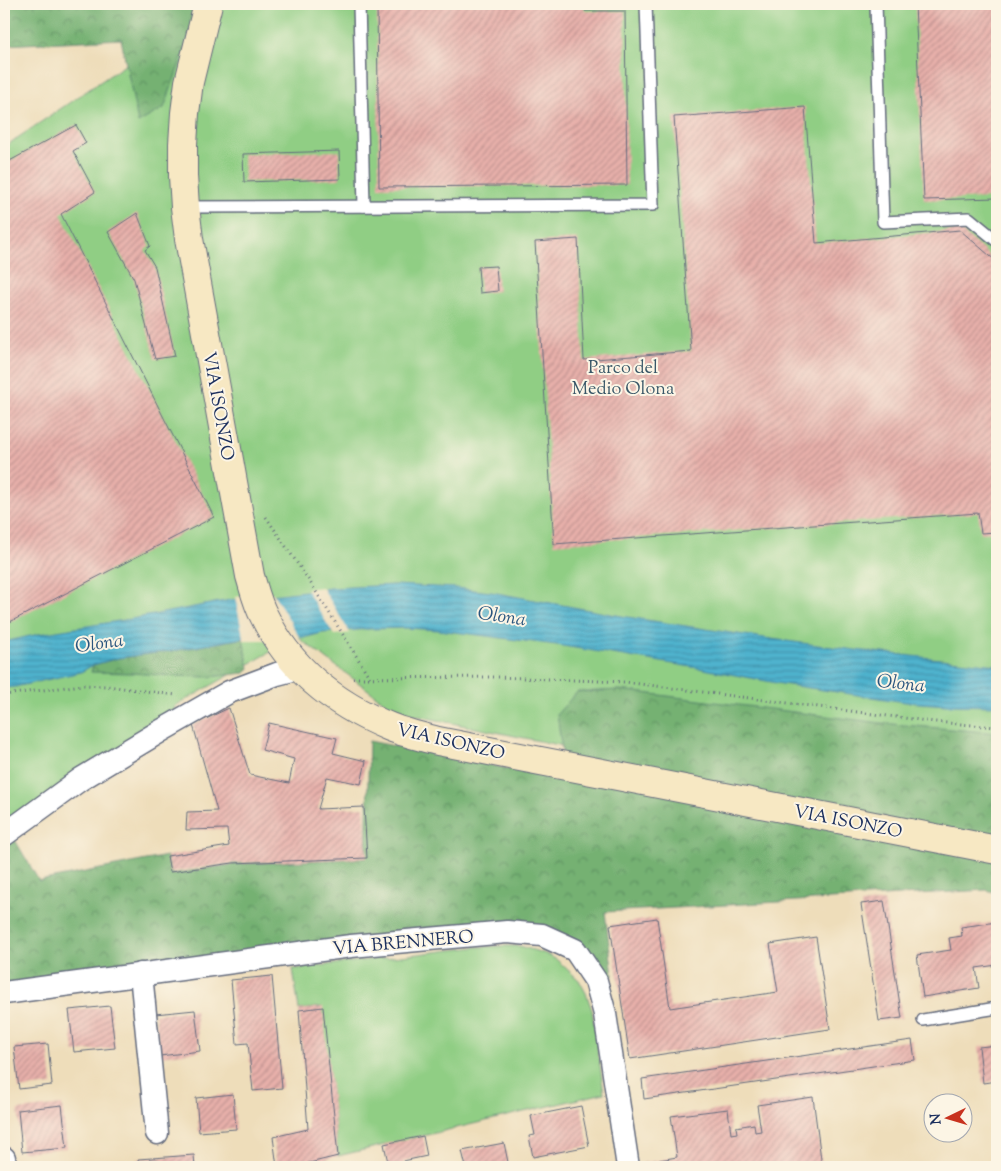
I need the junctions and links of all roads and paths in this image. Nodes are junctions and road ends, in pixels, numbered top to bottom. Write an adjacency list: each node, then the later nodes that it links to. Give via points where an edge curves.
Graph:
1 (208, 4): 6 (street, VIA ISONZO, via 189,82 183,144 183,176)
2 (359, 4): 5 (lane)
3 (646, 4): 5 (lane, via 653,205)
4 (876, 4): 7 (lane, via 883,222 969,218)
5 (364, 206): 6 (lane)
6 (198, 207): 9 (street, VIA ISONZO, via 189,239 248,568 263,615 285,652)
7 (997, 241)
8 (265, 515): 11 (path)
9 (298, 665): 15 (street, via 229,692 80,779); 16 (street, VIA ISONZO, via 330,694 369,718 438,741)
10 (353, 678): 11 (path)
11 (370, 678): 14 (path, via 497,677 625,682 935,722)
12 (4, 695): 13 (path, via 82,685)
13 (179, 695)
14 (997, 726)
15 (4, 835)
16 (997, 850)
17 (141, 974): 18 (street, VIA BRENNERO); 21 (street); 24 (street, VIA BRENNERO, via 350,946 507,932 542,935 575,950 596,981 605,1014)
18 (4, 993)
19 (997, 1008): 20 (lane)
20 (923, 1020)
21 (157, 1132)
22 (4, 1158): 23 (street)
23 (4, 1167)
24 (628, 1167)

